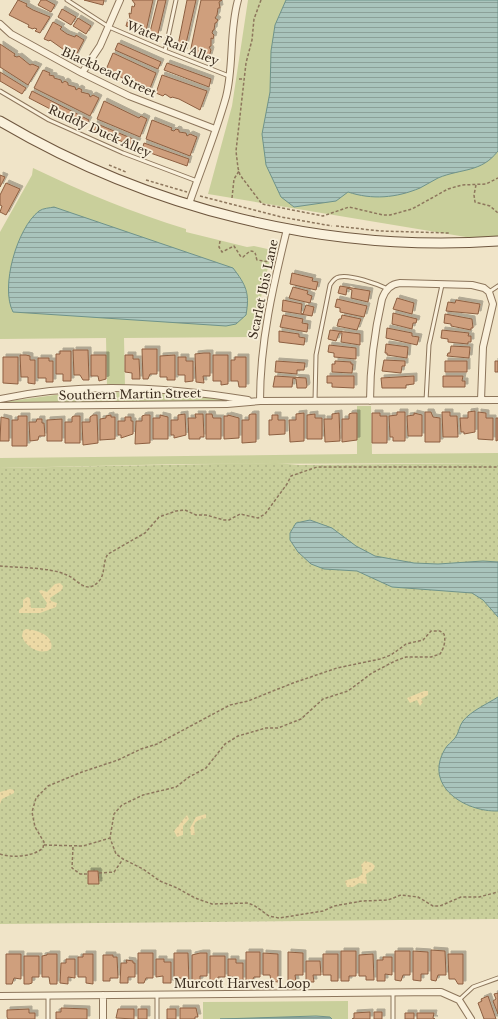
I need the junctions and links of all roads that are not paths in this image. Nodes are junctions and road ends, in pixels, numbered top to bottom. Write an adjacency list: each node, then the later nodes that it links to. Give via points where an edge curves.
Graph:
1 (67, 0): 6 (lane, Water Rail Alley)
2 (120, 0): 6 (street)
3 (176, 0): 7 (lane)
4 (238, 0): 9 (street, via 231,40)
5 (0, 24): 8 (street, Blackbead Street, via 11,34)
6 (109, 26): 7 (lane, Water Rail Alley); 8 (street, via 91,62)
7 (165, 51): 9 (lane, Water Rail Alley)
8 (82, 73): 12 (street, Blackbead Street, via 129,96)
9 (229, 76): 12 (street, via 226,96)
10 (0, 91): 13 (lane, Ruddy Duck Alley, via 49,120 123,153)
11 (0, 121): 14 (main road, via 83,164)
12 (215, 129): 13 (street)
13 (197, 181): 14 (street)
14 (189, 204): 15 (main road)
15 (287, 229): 16 (main road, via 378,242); 24 (street, Scarlet Ibis Lane, via 263,340)
16 (498, 241)
17 (442, 285): 19 (street, via 396,284); 20 (street, via 472,284); 27 (lane, via 429,345)
18 (498, 286): 20 (lane)
19 (388, 289): 25 (lane, via 340,276 332,281 324,308 316,355); 26 (street, via 382,299 372,344)
20 (489, 292): 22 (street, via 493,304 483,347)
21 (0, 399): 24 (street, Southern Martin Street, via 63,391 142,389 196,392)
22 (481, 400): 23 (street, Southern Martin Street); 27 (street, Southern Martin Street)
23 (498, 400)
24 (260, 401): 25 (street, Southern Martin Street); 28 (street, Southern Martin Street, via 227,404)
25 (315, 401): 26 (street, Southern Martin Street)
26 (370, 401): 27 (street, Southern Martin Street)
27 (426, 401)
28 (0, 406)
29 (498, 978): 35 (lane, via 473,987)
30 (393, 993): 31 (street, Murcott Harvest Loop); 35 (street, Murcott Harvest Loop, via 441,992); 39 (lane)
31 (157, 994): 32 (street, Murcott Harvest Loop); 38 (lane)
32 (103, 995): 34 (street, Murcott Harvest Loop); 37 (street)
33 (0, 996): 34 (street, Murcott Harvest Loop)
34 (48, 996): 36 (lane)
35 (459, 1000): 40 (street)
36 (48, 1019)
37 (103, 1019)
38 (158, 1019)
39 (393, 1019)
40 (471, 1019)

